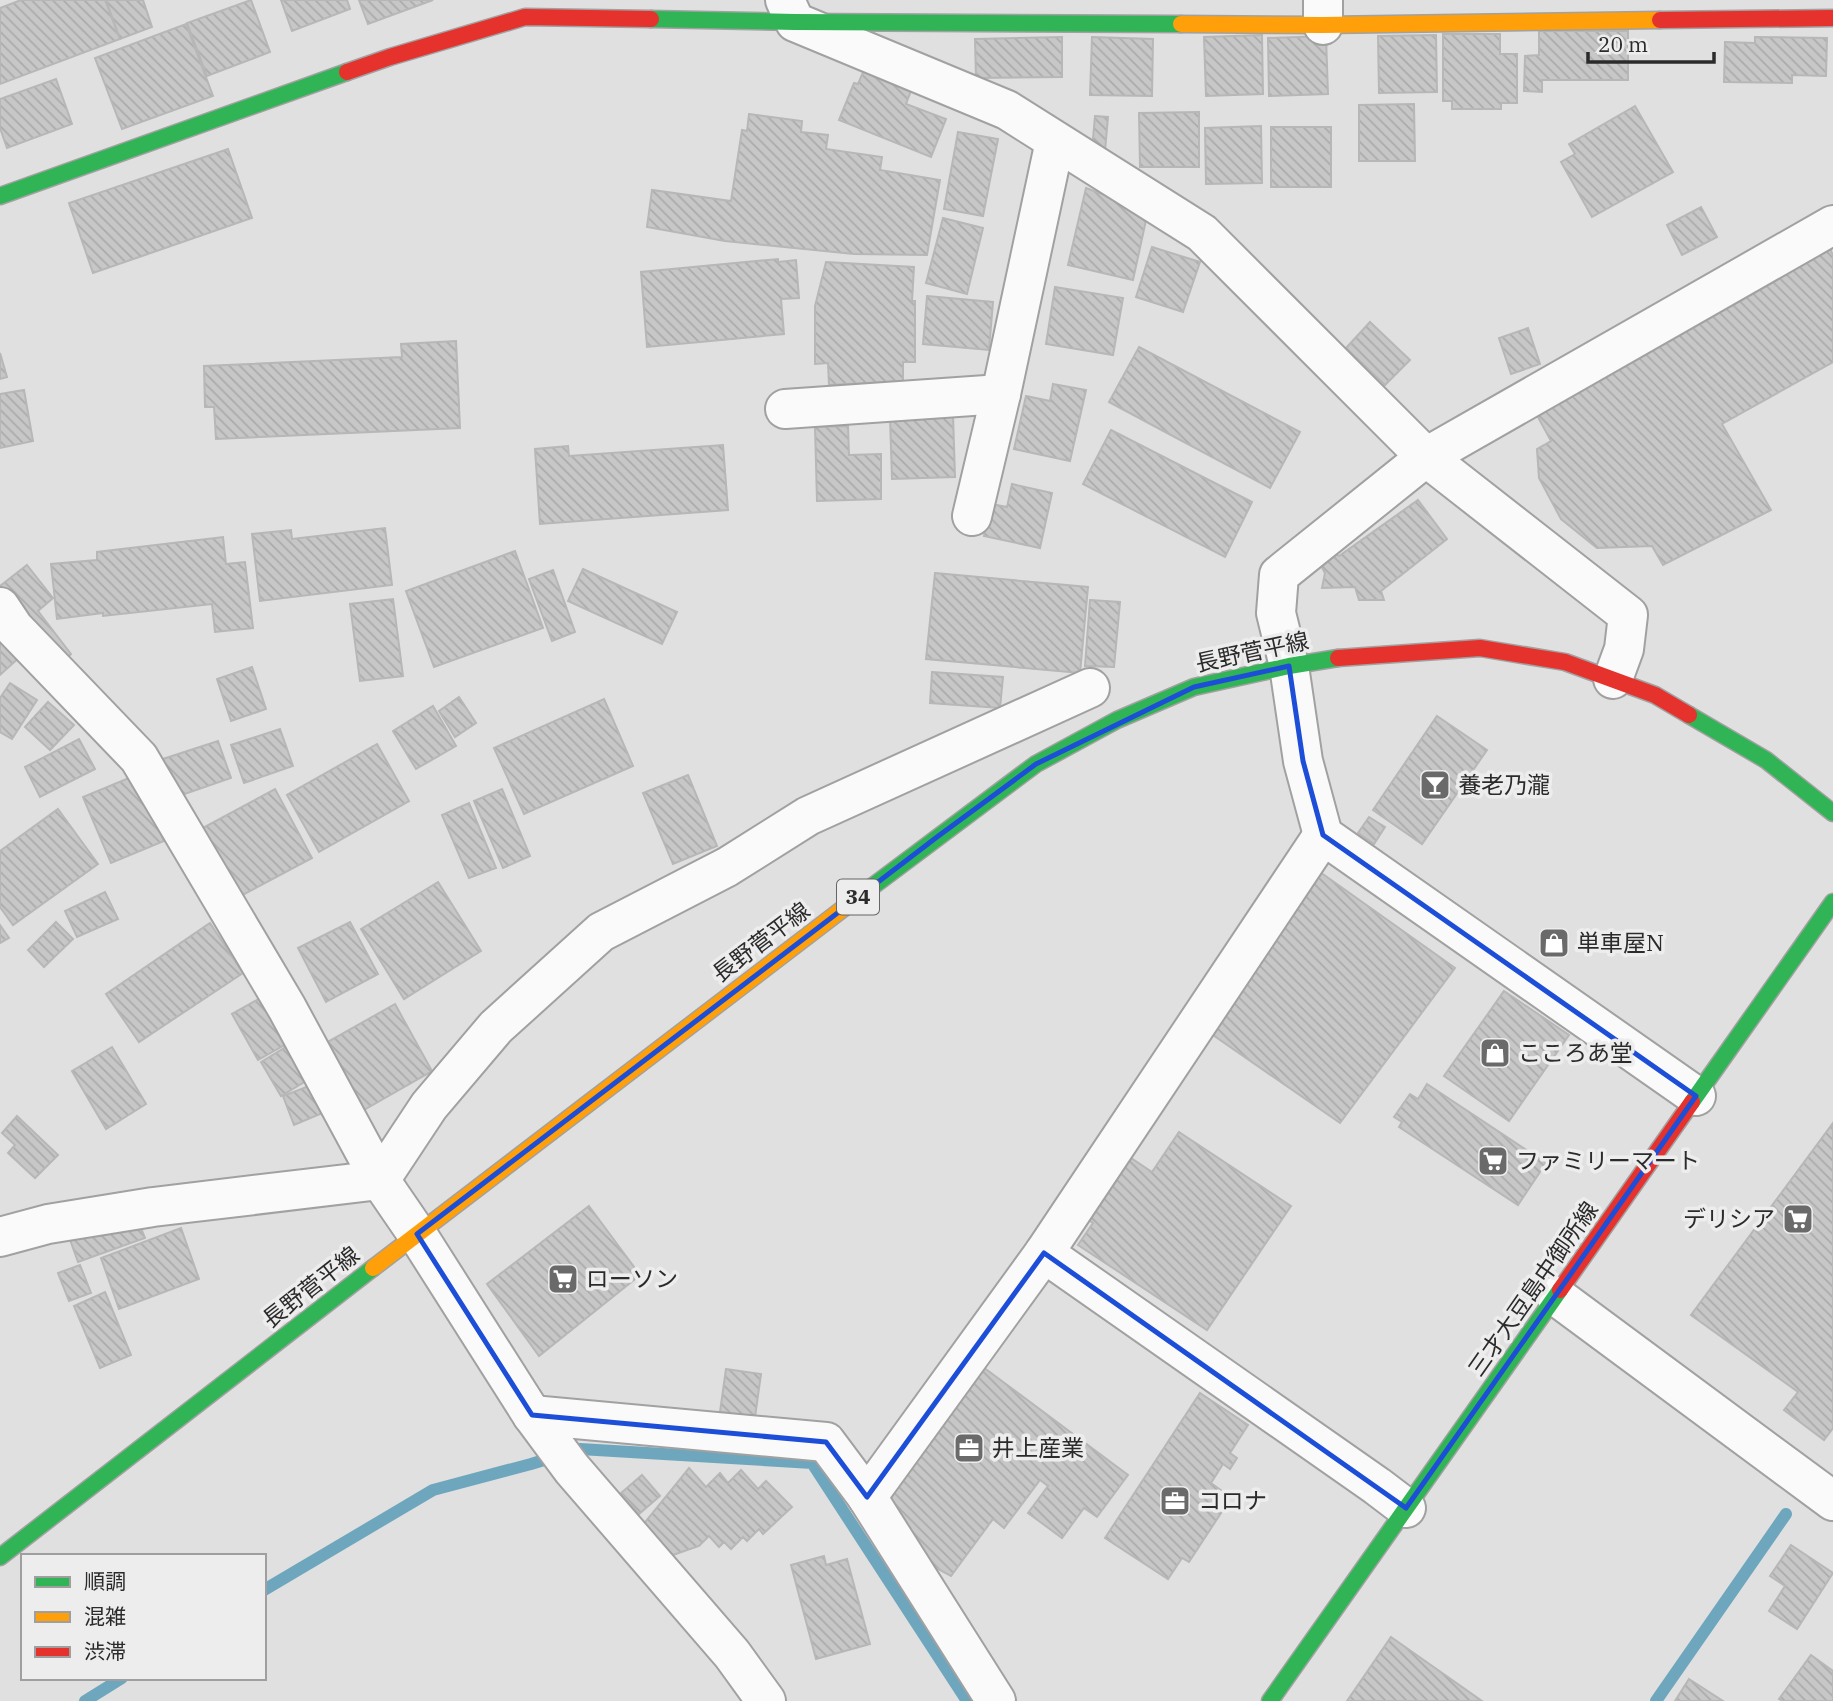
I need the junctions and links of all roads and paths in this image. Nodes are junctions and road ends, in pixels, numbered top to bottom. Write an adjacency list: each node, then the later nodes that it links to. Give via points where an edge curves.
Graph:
1 (790, 11): 2 (main road); 5 (street, via 1007,110); 6 (main road, via 524,17 390,57)
2 (1160, 12): 3 (main road)
3 (1323, 12): 4 (main road)
4 (1833, 18)
5 (1055, 141): 8 (street); 10 (street, via 1202,233)
6 (0, 196)
7 (1833, 225): 10 (street)
8 (1001, 394): 9 (street); 11 (street)
9 (786, 409)
10 (1426, 457): 13 (street, via 1279,575 1276,612); 14 (street, via 1628,615 1624,649)
11 (972, 516)
12 (0, 607): 20 (street, via 14,628 139,758 287,1009)
13 (1289, 666): 14 (main road, 長野菅平線 / 34, via 1347,656 1480,648 1565,662); 17 (street, via 1303,761); 21 (main road, 長野菅平線 / 34, via 1194,687 1117,720 1036,764)
14 (1613, 679): 16 (main road, 長野菅平線 / 34, via 1655,695 1766,760)
15 (1090, 688): 20 (street, via 808,816 727,867 601,932 496,1027 429,1106)
16 (1833, 813)
17 (1324, 835): 19 (street); 23 (street)
18 (1833, 902): 19 (main road, 三才大豆島中御所線)
19 (1696, 1096): 24 (main road, 三才大豆島中御所線)
20 (380, 1180): 21 (street); 22 (street, via 140,1209)
21 (417, 1234): 25 (street); 29 (main road, 長野菅平線 / 34)
22 (0, 1237)
23 (1044, 1253): 26 (street); 28 (street)
24 (1556, 1296): 27 (street); 28 (main road, 三才大豆島中御所線)
25 (538, 1424): 26 (street, via 826,1442); 30 (street, via 732,1654)
26 (867, 1497): 31 (street)
27 (1833, 1501)
28 (1406, 1508): 32 (main road, 三才大豆島中御所線)
29 (0, 1557)
30 (766, 1701)
31 (996, 1701)
32 (1270, 1701)

